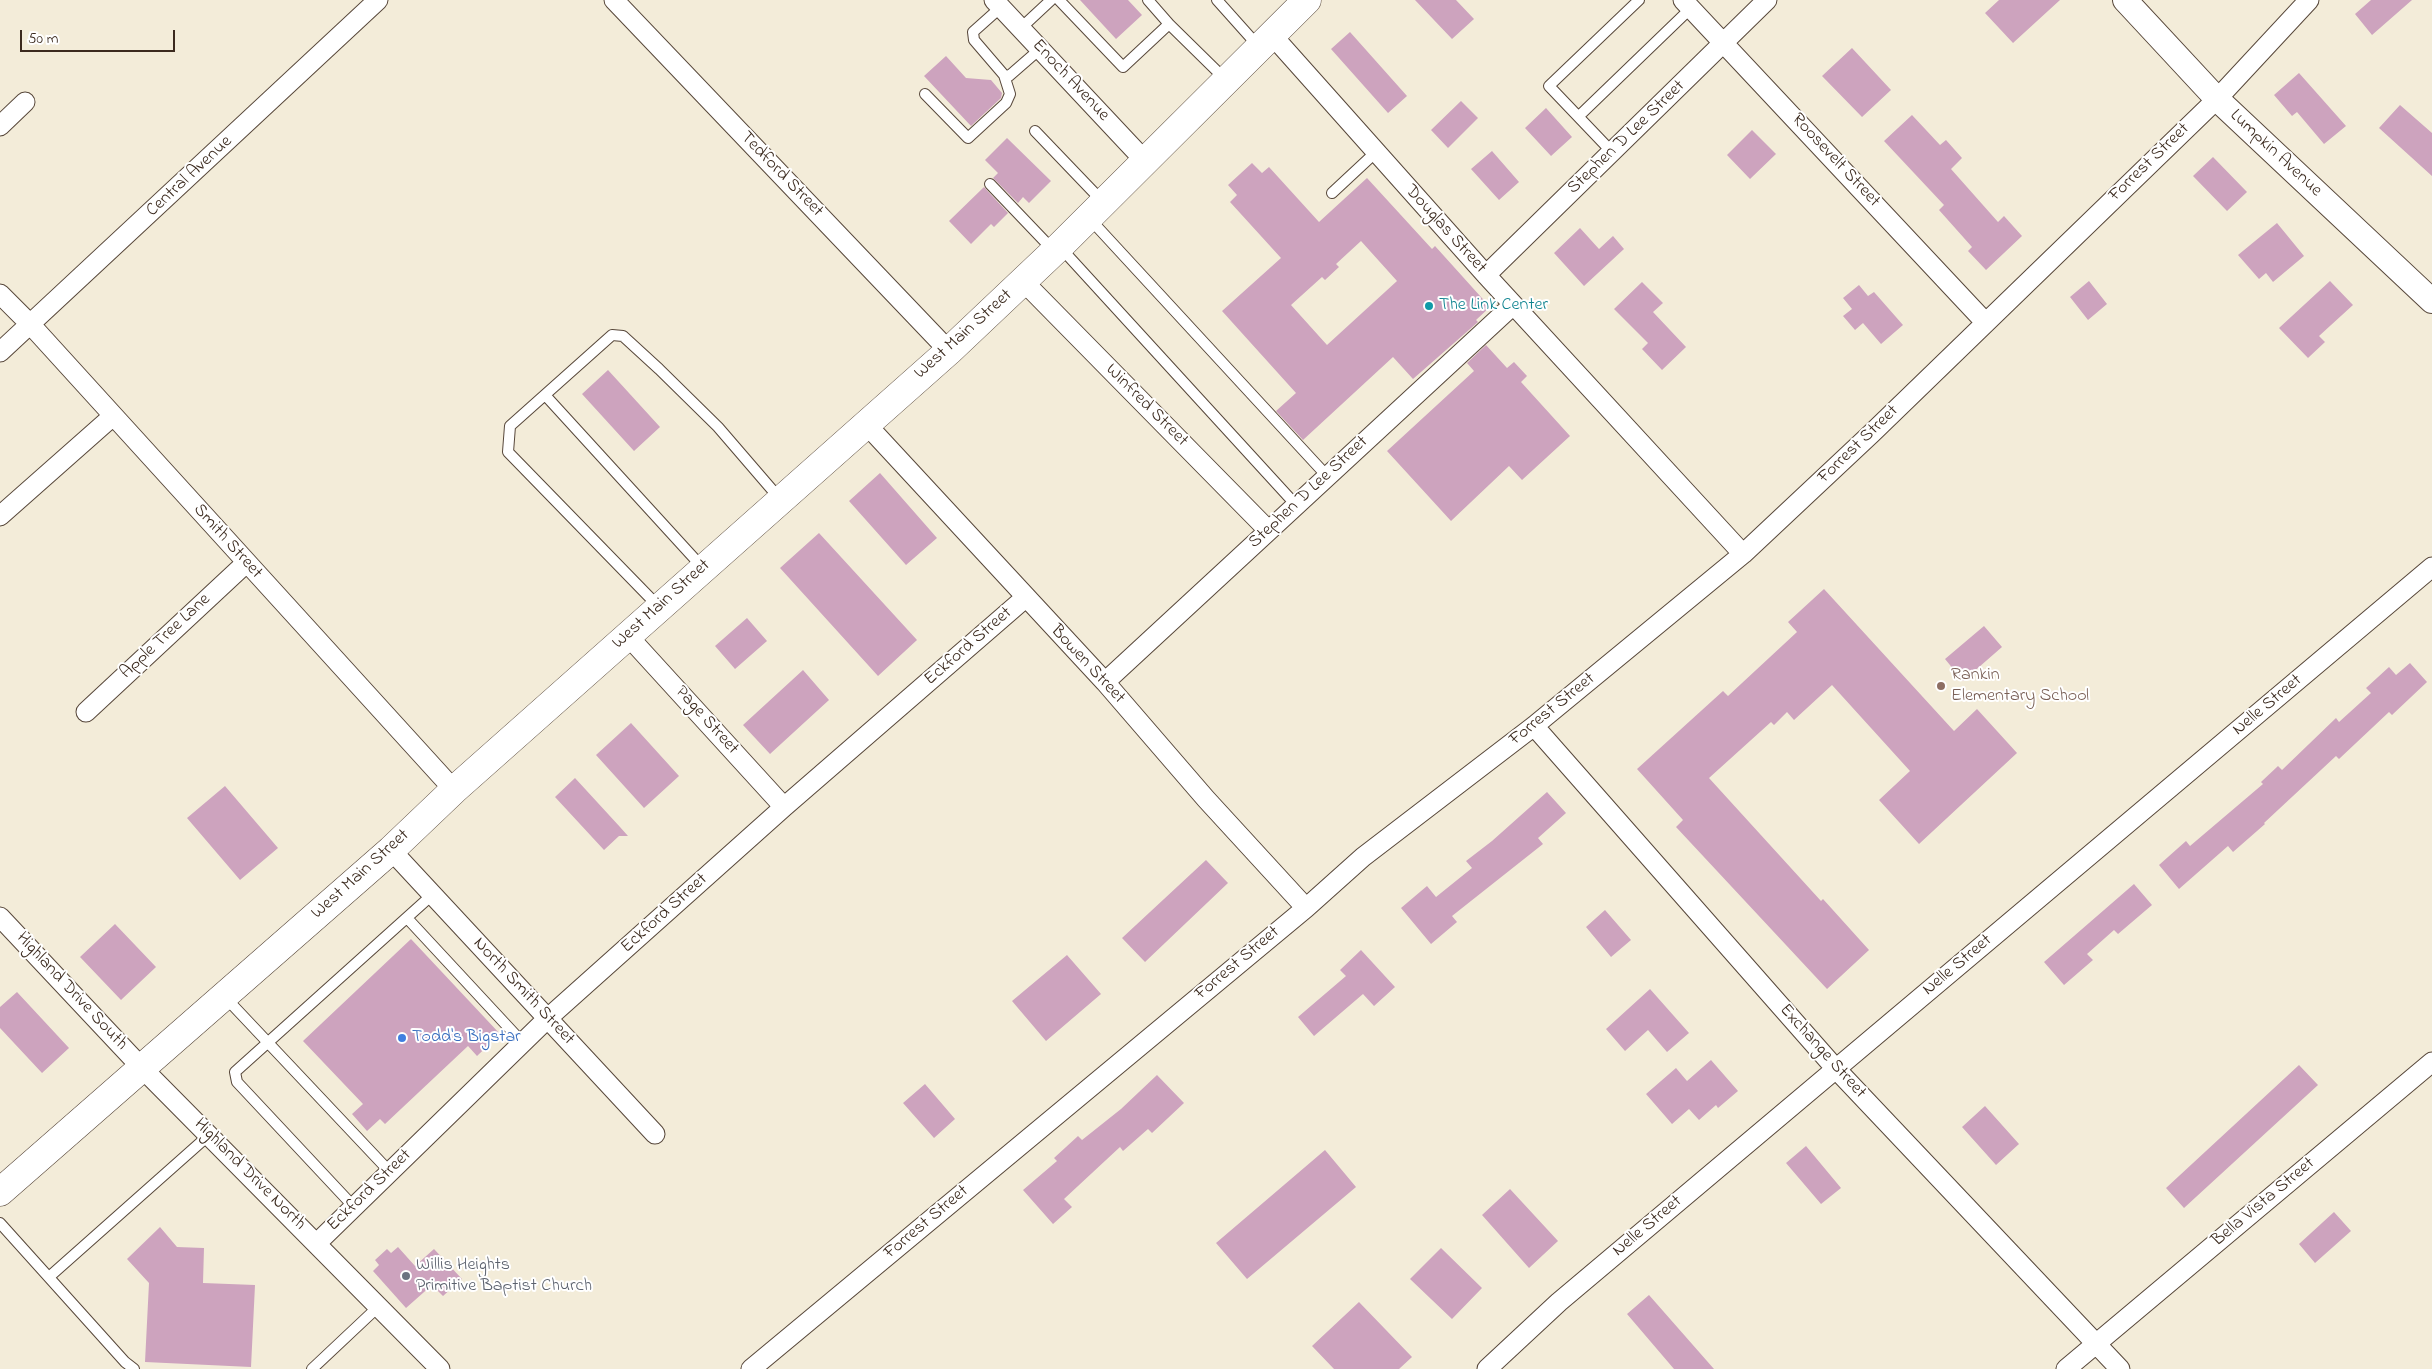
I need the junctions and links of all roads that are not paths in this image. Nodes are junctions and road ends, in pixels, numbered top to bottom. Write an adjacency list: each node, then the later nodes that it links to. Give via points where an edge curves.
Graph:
1 (378, 0): 40 (street, Central Avenue)
2 (614, 0): 41 (street, Tedford Street)
3 (1051, 0): 15 (lane)
4 (1059, 0): 14 (lane, via 1123,67)
5 (1148, 0): 14 (lane)
6 (1217, 0): 16 (lane)
7 (1308, 0): 16 (main road, West Main Street)
8 (1639, 0): 24 (lane, via 1549,86)
9 (1767, 0): 17 (street, Stephen D Lee Street)
10 (2125, 0): 22 (street, Lumpkin Avenue)
11 (2309, 0): 22 (street, Forrest Street)
12 (997, 4): 15 (street, Enoch Avenue); 19 (lane, via 973,32 974,40)
13 (1687, 4): 17 (street, Roosevelt Street); 24 (lane)
14 (1169, 24): 20 (lane)
15 (1021, 28): 18 (street, Enoch Avenue)
16 (1266, 41): 20 (main road, West Main Street); 27 (street, Douglas Street)
17 (1725, 43): 28 (street, Stephen D Lee Street); 39 (street, Roosevelt Street)
18 (1040, 49): 19 (lane, via 1009,76); 29 (street, Enoch Avenue)
19 (1004, 76): 21 (lane, via 1010,94 1006,103 968,138)
20 (1227, 80): 29 (main road, West Main Street)
21 (925, 94)
22 (2217, 99): 37 (street, Lumpkin Avenue); 39 (street, Forrest Street)
23 (25, 102): 25 (street)
24 (1579, 116): 28 (lane)
25 (0, 126)
26 (1035, 131): 32 (lane)
27 (1376, 152): 31 (lane); 34 (street, Douglas Street)
28 (1612, 152): 34 (street, Stephen D Lee Street)
29 (1145, 161): 32 (main road, West Main Street)
30 (990, 184): 33 (lane)
31 (1332, 193)
32 (1096, 210): 33 (main road, West Main Street); 46 (lane)
33 (1057, 248): 35 (main road, West Main Street); 48 (lane)
34 (1486, 275): 38 (street, Douglas Street)
35 (1023, 281): 41 (main road, West Main Street); 50 (street, Winfred Street)
36 (0, 294): 40 (street, Smith Street)
37 (2432, 301)
38 (1513, 305): 46 (street, Stephen D Lee Street); 51 (street, Douglas Street)
39 (1985, 322): 51 (street, Forrest Street)
40 (31, 325): 42 (street, Central Avenue); 44 (street, Smith Street)
41 (949, 351): 45 (main road, West Main Street)
42 (0, 352)
43 (545, 395): 47 (lane, via 612,335 623,336 718,426); 54 (lane); 56 (lane, via 510,426 508,452)
44 (113, 416): 49 (street); 52 (street, Smith Street)
45 (866, 424): 47 (main road, West Main Street); 55 (street, Bowen Street)
46 (1327, 476): 48 (street, Stephen D Lee Street)
47 (780, 500): 54 (main road, West Main Street)
48 (1296, 505): 50 (street, Stephen D Lee Street)
49 (0, 516)
50 (1268, 530): 58 (street, Stephen D Lee Street)
51 (1743, 554): 60 (street, Forrest Street)
52 (246, 563): 59 (street, Apple Tree Lane); 61 (street, Smith Street)
53 (2432, 567): 74 (street, Nelle Street)
54 (704, 569): 56 (main road, West Main Street)
55 (1025, 598): 58 (street, Bowen Street); 62 (street, Eckford Street)
56 (660, 608): 57 (main road, West Main Street)
57 (628, 636): 61 (main road, West Main Street); 62 (street, Page Street)
58 (1105, 682): 65 (street, Bowen Street)
59 (86, 712)
60 (1534, 726): 65 (street, Forrest Street, via 1363,857); 74 (street, Exchange Street)
61 (454, 790): 63 (main road, West Main Street)
62 (784, 807): 69 (street, Eckford Street)
63 (391, 850): 64 (street, North Smith Street); 68 (main road, West Main Street)
64 (432, 895): 67 (lane); 69 (street, North Smith Street)
65 (1306, 908): 88 (street, Forrest Street)
66 (0, 917): 73 (street, Highland Drive South)
67 (407, 918): 70 (lane); 71 (lane)
68 (224, 996): 70 (lane); 73 (main road, West Main Street)
69 (548, 1018): 71 (street, Eckford Street); 75 (street, North Smith Street)
70 (267, 1042): 77 (lane); 79 (lane, via 234,1072 237,1082)
71 (522, 1043): 77 (street, Eckford Street)
72 (2432, 1062): 84 (street, Bella Vista Street)
73 (142, 1068): 76 (street, Highland Drive North); 78 (main road, West Main Street)
74 (1836, 1069): 84 (street, Exchange Street); 89 (street, Nelle Street, via 1559,1302)
75 (655, 1134)
76 (208, 1135): 81 (street, Highland Drive North); 82 (lane)
77 (390, 1172): 79 (street, Eckford Street)
78 (0, 1192)
79 (354, 1207): 81 (street, Eckford Street)
80 (0, 1223): 82 (lane)
81 (317, 1243): 83 (street, Highland Drive North)
82 (49, 1277): 85 (lane)
83 (379, 1306): 86 (lane); 87 (street, Highland Drive North)
84 (2097, 1344): 90 (street, Bella Vista Street); 91 (street, Exchange Street)
85 (134, 1369)
86 (312, 1369)
87 (440, 1369)
88 (751, 1369)
89 (1487, 1369)
90 (2066, 1369)
91 (2120, 1369)

